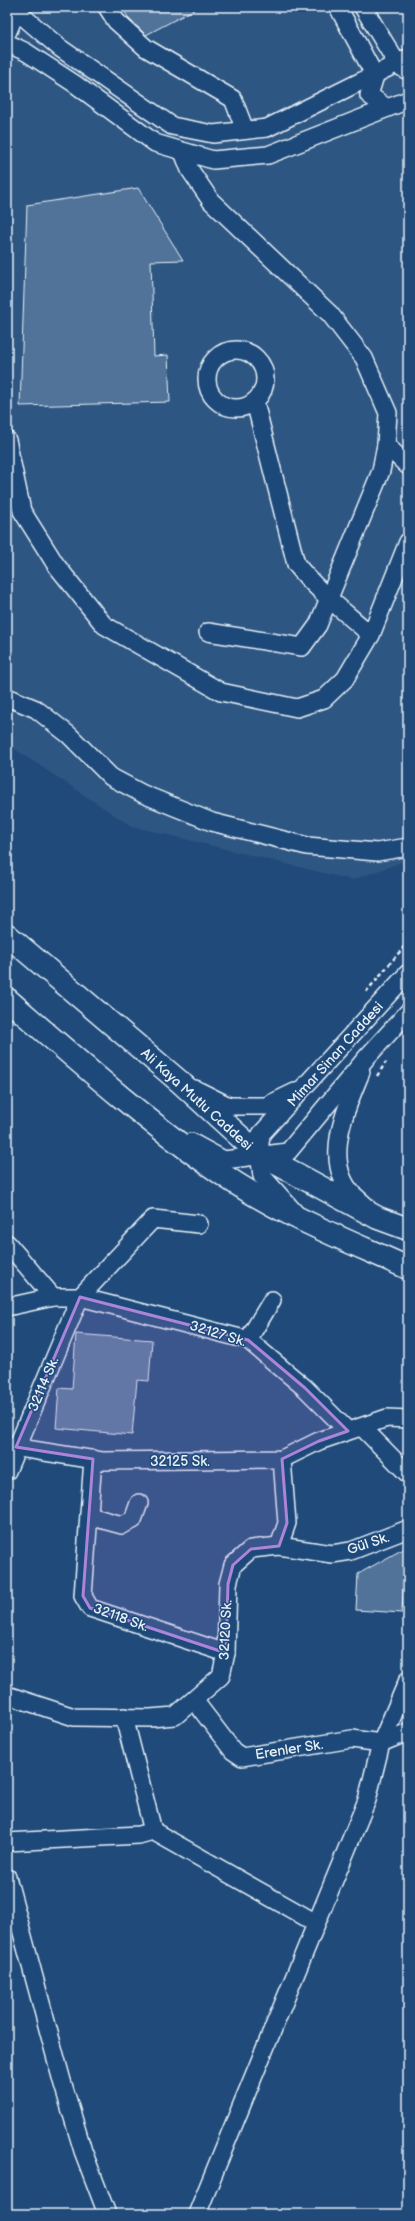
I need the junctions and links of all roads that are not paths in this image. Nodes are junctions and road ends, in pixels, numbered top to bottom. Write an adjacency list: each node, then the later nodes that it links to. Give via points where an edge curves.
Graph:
1 (107, 7): 11 (street, via 116,21 146,48 233,99)
2 (342, 7): 8 (street, via 339,9)
3 (363, 7): 7 (street)
4 (13, 8): 5 (street, via 14,17); 11 (street, via 60,48 172,126 212,134)
5 (7, 33)
6 (7, 43): 12 (street, via 26,52 75,84 155,143)
7 (405, 65): 8 (street)
8 (375, 76): 10 (street, via 369,95); 11 (street, via 267,128)
9 (408, 100): 10 (street)
10 (387, 108): 12 (street, via 268,155 213,160)
11 (245, 130)
12 (183, 152): 15 (street, via 190,170 210,201 330,314 364,358 388,413)
13 (255, 402): 18 (street, via 296,564)
14 (7, 440): 20 (street, via 22,511 56,565 104,625 221,692 297,708 324,699 345,678)
15 (386, 445): 16 (street); 18 (street, via 381,471)
16 (408, 466)
17 (408, 542): 20 (street)
18 (328, 598): 19 (street, via 318,625 302,646); 20 (street)
19 (208, 632)
20 (370, 634)
21 (7, 697): 22 (street, via 36,709 69,735 111,777 143,794 212,822 307,846 377,852)
22 (408, 847)
23 (7, 935): 28 (main road, Ali Kaya Mutlu Caddesi)
24 (408, 973): 29 (street, Mimar Sinan Caddesi)
25 (7, 999): 30 (main road, via 108,1088)
26 (408, 1012): 27 (street, Mimar Sinan Caddesi)
27 (367, 1057): 31 (street, Mimar Sinan Caddesi, via 288,1152); 32 (street, via 347,1106 337,1151 341,1173 350,1190)
28 (180, 1082): 29 (street, via 229,1106 266,1106); 31 (main road, Ali Kaya Mutlu Caddesi)
29 (303, 1089): 31 (street, Mimar Sinan Caddesi)
30 (150, 1120): 31 (street, Mimar Sinan Caddesi, via 224,1160); 33 (main road, via 219,1173)
31 (260, 1144): 32 (main road, Ali Kaya Mutlu Caddesi); 33 (street, via 262,1176)
32 (378, 1218): 35 (main road, Ali Kaya Mutlu Caddesi)
33 (304, 1222): 37 (main road)
34 (199, 1224): 39 (street, 32114 Sk., via 153,1219)
35 (408, 1229)
36 (7, 1243): 38 (street)
37 (408, 1268)
38 (53, 1297): 39 (street, 32127 Sk.); 41 (street, 32127 Sk.)
39 (80, 1297): 42 (street, 32127 Sk.); 45 (street, 32114 Sk.)
40 (272, 1300): 42 (street)
41 (7, 1307)
42 (248, 1340): 44 (street, 32127 Sk.)
43 (408, 1419): 44 (street, via 387,1418)
44 (355, 1429): 47 (street, 32125 Sk., via 319,1441); 49 (street, 32127 Sk.)
45 (11, 1446): 46 (street, 32125 Sk.); 48 (street, 32114 Sk.)
46 (93, 1459): 47 (street, 32125 Sk.); 51 (street, 32118 Sk.)
47 (282, 1459): 53 (street, via 287,1523)
48 (7, 1471)
49 (408, 1474)
50 (139, 1503): 51 (street, via 134,1520 122,1525)
51 (89, 1516): 54 (street, 32118 Sk., via 83,1596 90,1608)
52 (408, 1530): 53 (street, Gül Sk., via 351,1551 332,1554)
53 (279, 1546): 54 (street, 32120 Sk., via 251,1549 233,1565 228,1584)
54 (226, 1653): 57 (street, 32120 Sk., via 221,1676)
55 (408, 1680): 60 (street)
56 (7, 1695): 58 (street, 32120 Sk., via 74,1717)
57 (194, 1700): 58 (street, 32120 Sk., via 175,1716); 60 (street, Erenler Sk., via 234,1751 242,1757 352,1739)
58 (124, 1718): 61 (street)
59 (408, 1732): 60 (street)
60 (381, 1743): 64 (street, via 366,1800)
61 (153, 1831): 62 (street, via 139,1835); 64 (street)
62 (7, 1842)
63 (7, 1877): 65 (street, via 62,2081 83,2151)
64 (316, 1923): 66 (street)
65 (107, 2214)
66 (197, 2214)

